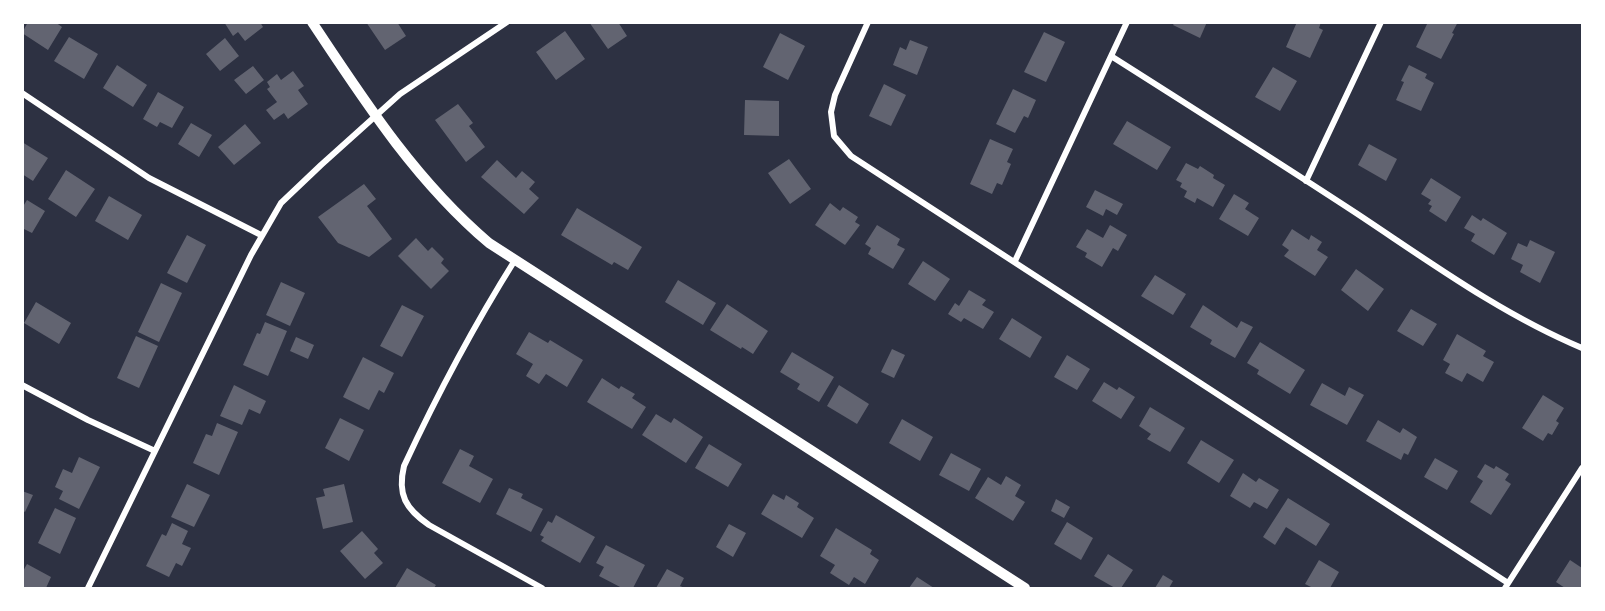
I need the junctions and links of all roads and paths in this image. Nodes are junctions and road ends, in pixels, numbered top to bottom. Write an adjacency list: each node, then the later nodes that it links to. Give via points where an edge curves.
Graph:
1 (312, 22): 8 (street)
2 (507, 22): 8 (street, via 400,94)
3 (868, 22): 12 (street, via 833,103 834,136 851,156)
4 (1127, 22): 6 (street)
5 (1381, 22): 9 (street)
6 (1111, 56): 9 (street); 12 (street)
7 (22, 93): 10 (street, via 149,178)
8 (375, 117): 10 (street, via 281,203); 11 (street, via 461,219)
9 (1306, 181): 13 (street, via 1488,301)
10 (261, 235): 15 (street)
11 (515, 260): 19 (street, via 439,391 404,466 401,491 416,516 429,525); 20 (street)
12 (1015, 261): 17 (street)
13 (1582, 348)
14 (22, 384): 15 (street)
15 (155, 451): 18 (street)
16 (1582, 468): 17 (street)
17 (1507, 586)
18 (88, 588)
19 (542, 588)
20 (1025, 588)

